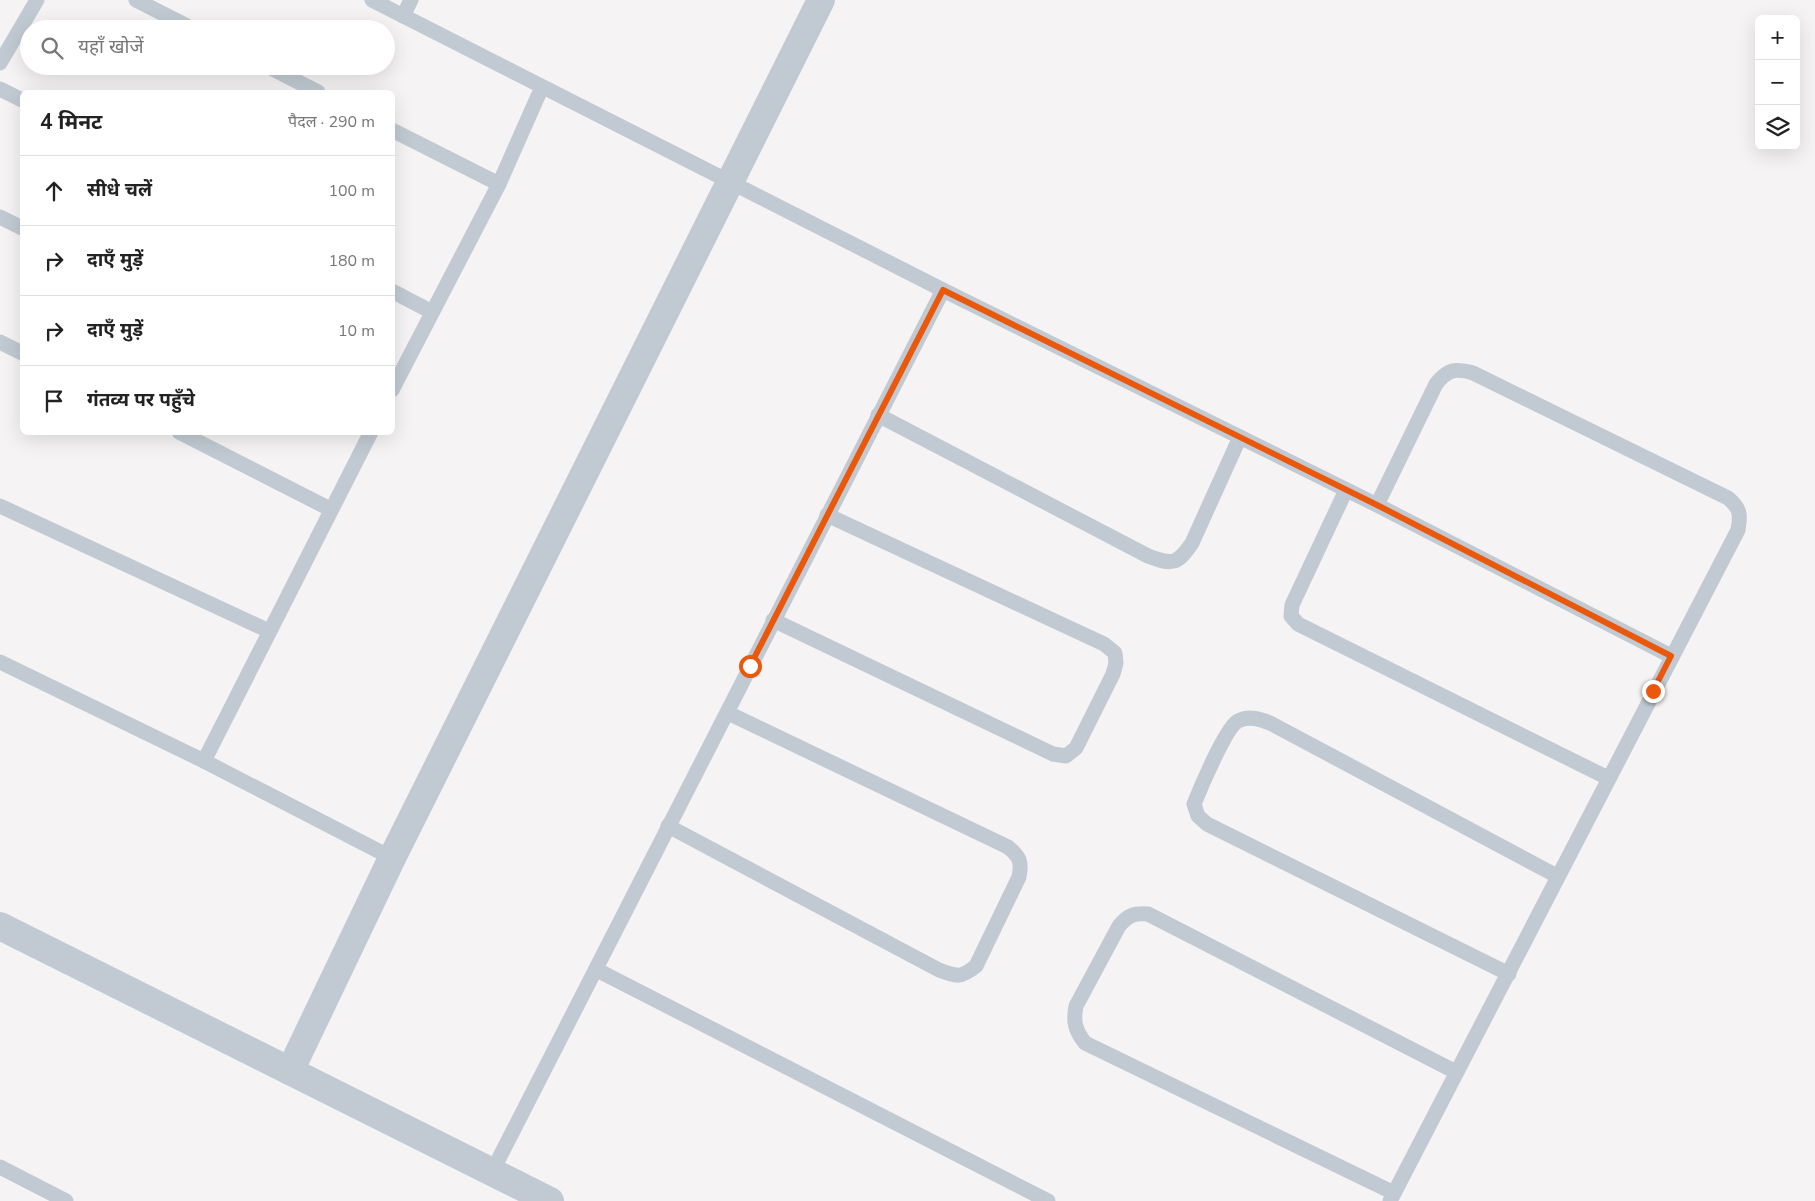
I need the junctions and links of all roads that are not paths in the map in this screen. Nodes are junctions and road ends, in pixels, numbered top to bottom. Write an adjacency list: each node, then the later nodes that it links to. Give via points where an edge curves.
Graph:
1 (37, 0): 7 (lane)
2 (136, 0): 8 (lane)
3 (372, 0): 6 (lane)
4 (411, 0): 6 (lane)
5 (821, 0): 17 (street)
6 (403, 16): 12 (lane)
7 (25, 20)
8 (175, 20)
9 (20, 29): 10 (lane)
10 (0, 63)
11 (285, 75): 14 (lane)
12 (542, 87): 17 (lane); 18 (lane)
13 (0, 88): 15 (lane)
14 (314, 90)
15 (20, 99)
16 (395, 132): 18 (lane)
17 (731, 182): 21 (lane); 44 (street)
18 (499, 184): 23 (lane)
19 (0, 217): 20 (lane)
20 (20, 227)
21 (943, 290): 27 (lane); 30 (lane)
22 (395, 293): 23 (lane)
23 (432, 312): 26 (lane)
24 (0, 342): 25 (lane)
25 (20, 352)
26 (395, 384)
27 (878, 415): 30 (lane, via 1164,563 1175,563 1192,543); 35 (lane)
28 (185, 435): 34 (lane)
29 (369, 435): 34 (lane)
30 (1240, 437): 31 (lane)
31 (1346, 490): 32 (lane); 42 (lane, via 1292,606 1291,616 1298,624)
32 (1377, 505): 38 (lane); 38 (lane, via 1436,384 1446,372 1457,369 1473,373 1728,498 1737,505 1741,515 1738,530)
33 (1, 507): 37 (lane)
34 (330, 510): 37 (lane)
35 (827, 515): 36 (lane); 36 (lane, via 1104,644 1115,653 1113,674 1076,748 1066,756 1053,754)
36 (773, 620): 40 (lane)
37 (269, 630): 41 (lane)
38 (1671, 656): 42 (lane)
39 (0, 662): 41 (lane)
40 (728, 713): 43 (lane); 43 (lane, via 1008,847 1018,856 1021,864 1019,877 976,966 965,975 954,976 939,970)
41 (204, 762): 44 (lane)
42 (1608, 778): 45 (lane)
43 (668, 826): 47 (lane)
44 (392, 858): 49 (street)
45 (1557, 876): 48 (lane); 48 (lane, via 1272,724 1258,718 1245,718 1236,722 1227,734 1194,804 1198,816)
46 (0, 926): 49 (street)
47 (597, 970): 52 (lane); 56 (lane)
48 (1508, 974): 50 (lane)
49 (290, 1071): 52 (street)
50 (1456, 1072): 53 (lane); 53 (lane, via 1148,914 1135,913 1118,926 1076,1006 1073,1020 1085,1043)
51 (0, 1167): 54 (lane)
52 (492, 1172): 55 (street)
53 (1392, 1197)
54 (66, 1201)
55 (550, 1201)
56 (1048, 1201)

